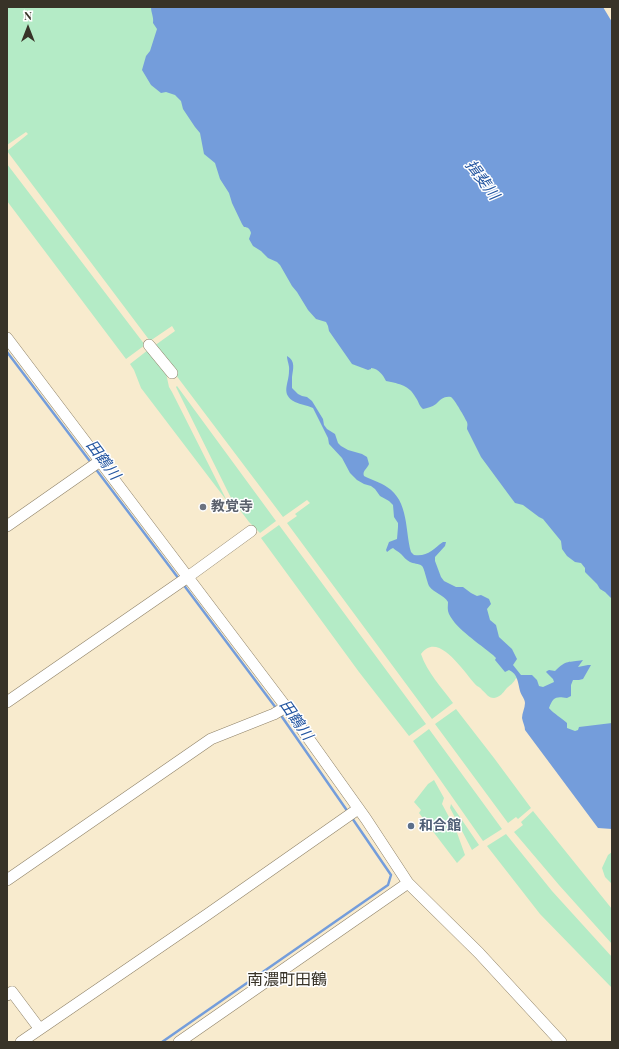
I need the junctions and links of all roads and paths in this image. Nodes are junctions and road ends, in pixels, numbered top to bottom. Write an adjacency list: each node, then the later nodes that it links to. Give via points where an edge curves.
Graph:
1 (9, 345): 4 (street)
2 (149, 345): 3 (street)
3 (172, 373)
4 (100, 462): 5 (street); 7 (street)
5 (7, 526)
6 (251, 530): 7 (street)
7 (183, 580): 8 (street); 9 (street)
8 (7, 702)
9 (281, 710): 10 (street); 11 (street, via 211,739)
10 (357, 810): 12 (street); 14 (street)
11 (7, 880)
12 (408, 883): 16 (street); 17 (street)
13 (7, 995): 14 (street, via 12,992)
14 (40, 1028): 15 (street)
15 (26, 1041)
16 (179, 1042)
17 (561, 1042)

